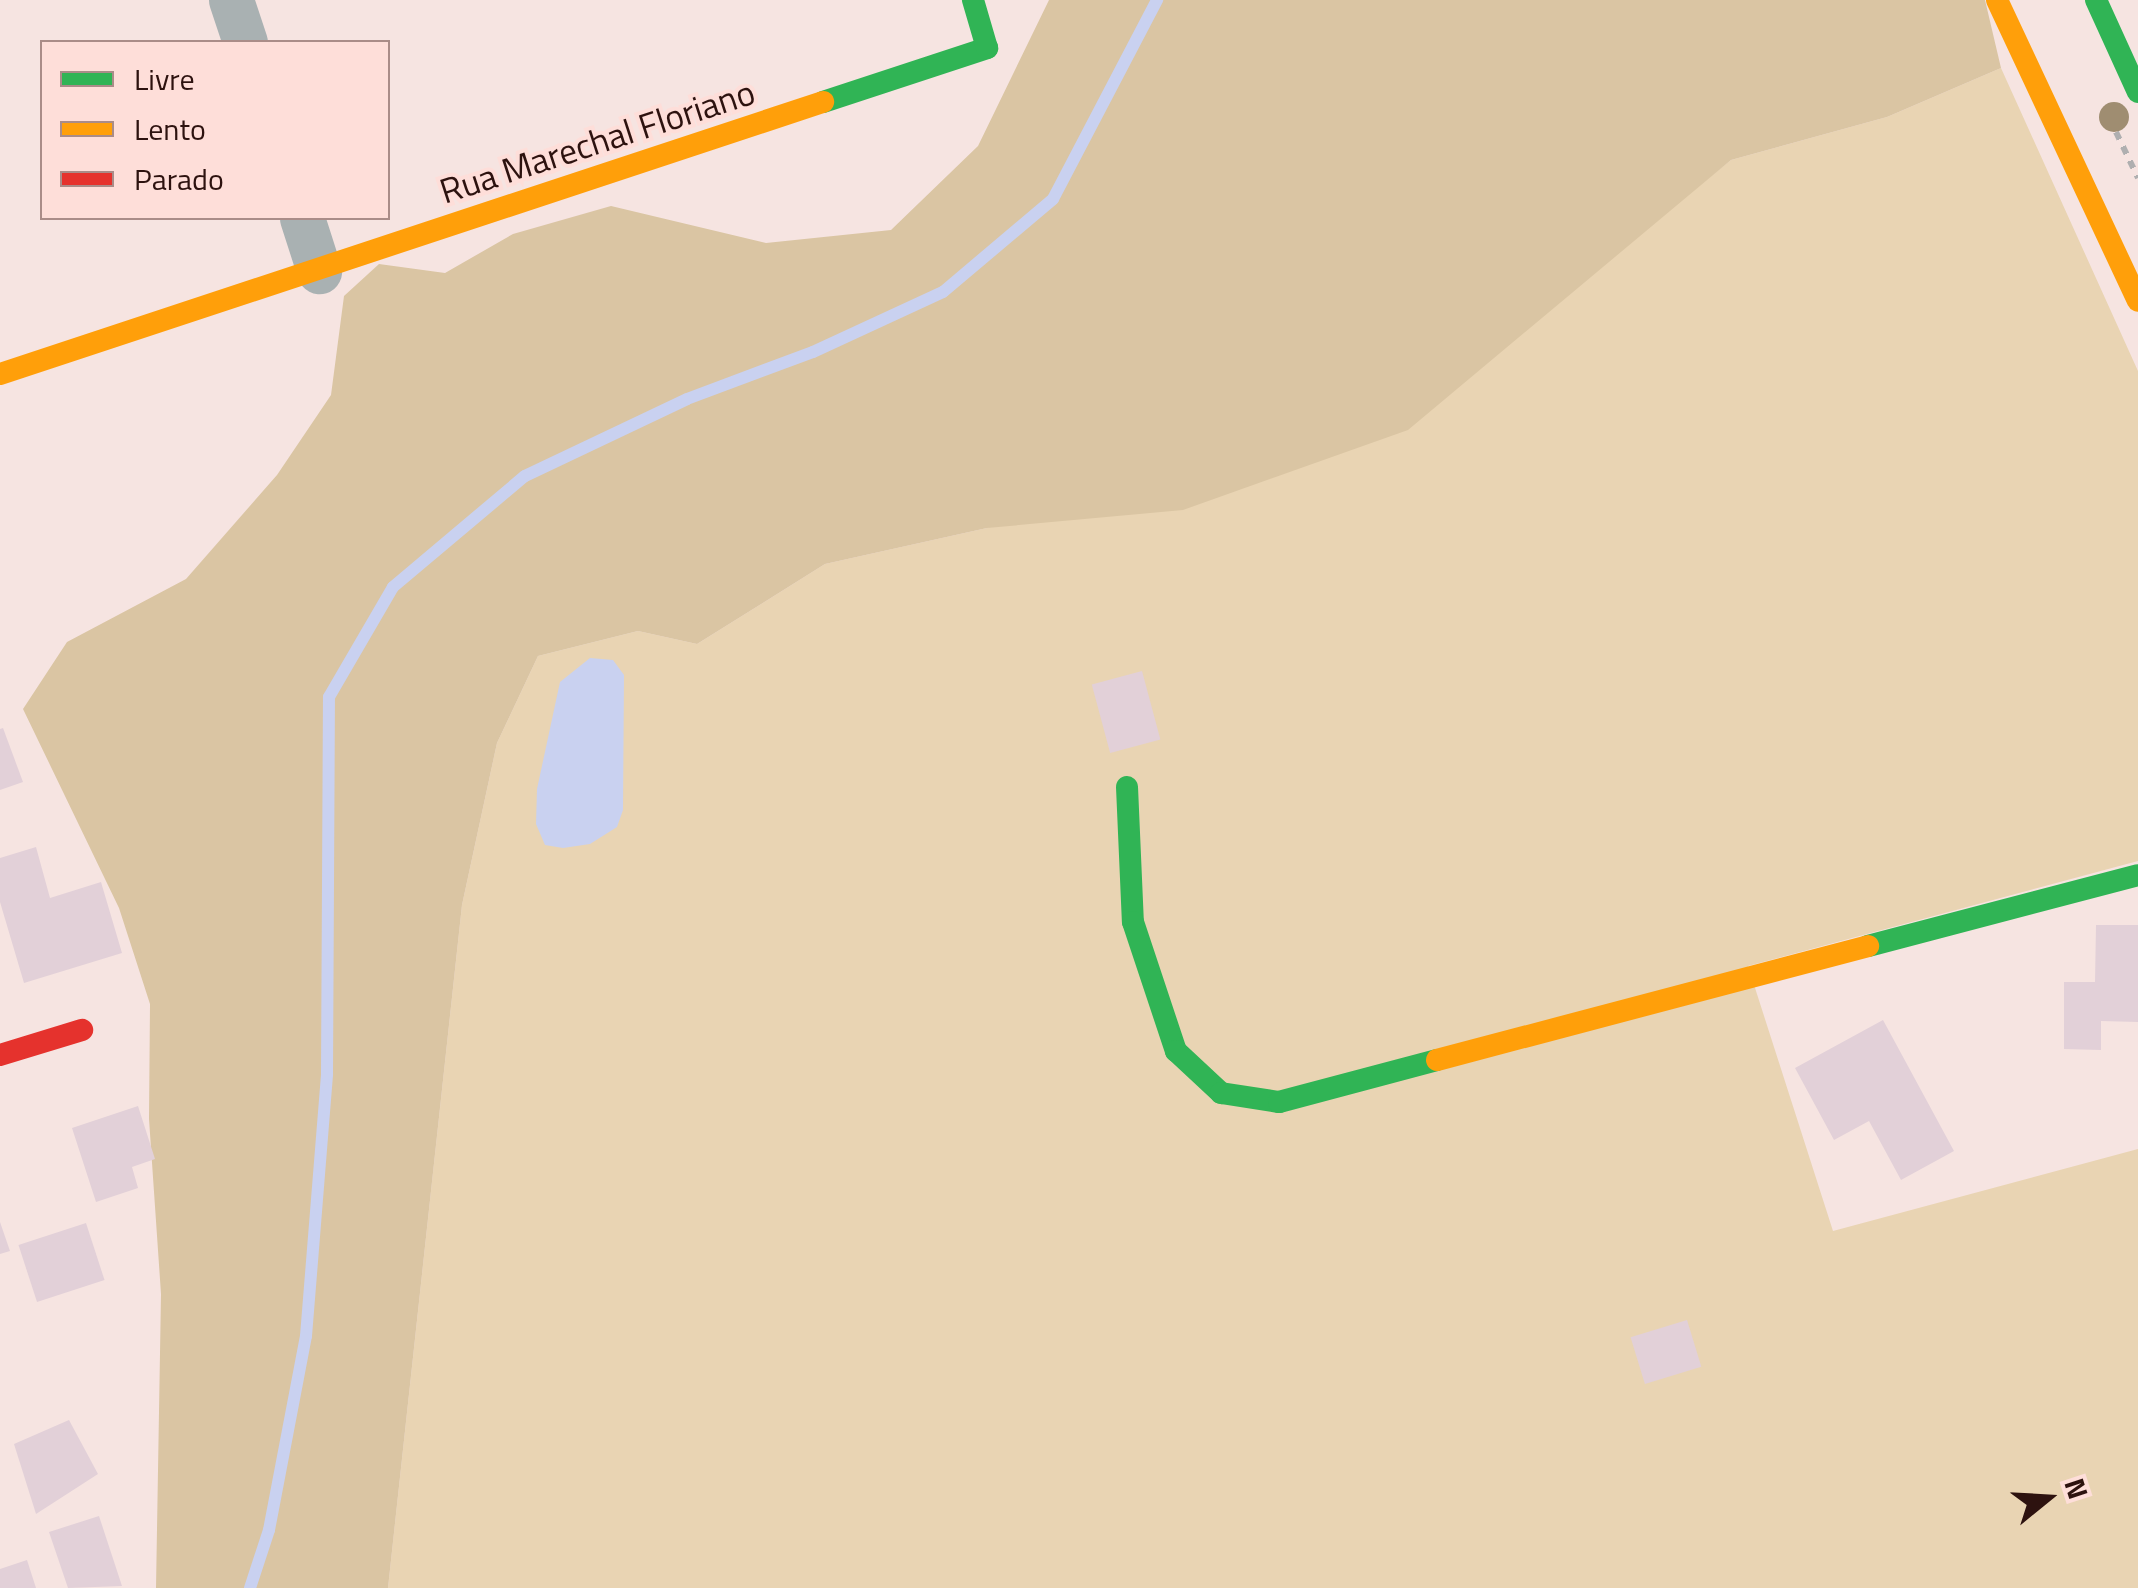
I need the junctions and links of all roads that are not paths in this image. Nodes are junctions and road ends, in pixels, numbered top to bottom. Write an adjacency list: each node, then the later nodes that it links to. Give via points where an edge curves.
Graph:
1 (231, 0): 5 (street)
2 (972, 0): 8 (street, Rua Marechal Floriano, via 987,48)
3 (1997, 0): 9 (street)
4 (2097, 4): 6 (street)
5 (244, 40)
6 (2138, 92)
7 (303, 220): 8 (street)
8 (319, 271): 10 (street, Rua Marechal Floriano)
9 (2138, 301)
10 (0, 374)
11 (1127, 787): 12 (street, via 1132,922 1176,1051 1221,1093 1279,1102)
12 (2138, 875)
13 (82, 1030): 14 (street)
14 (0, 1056)

